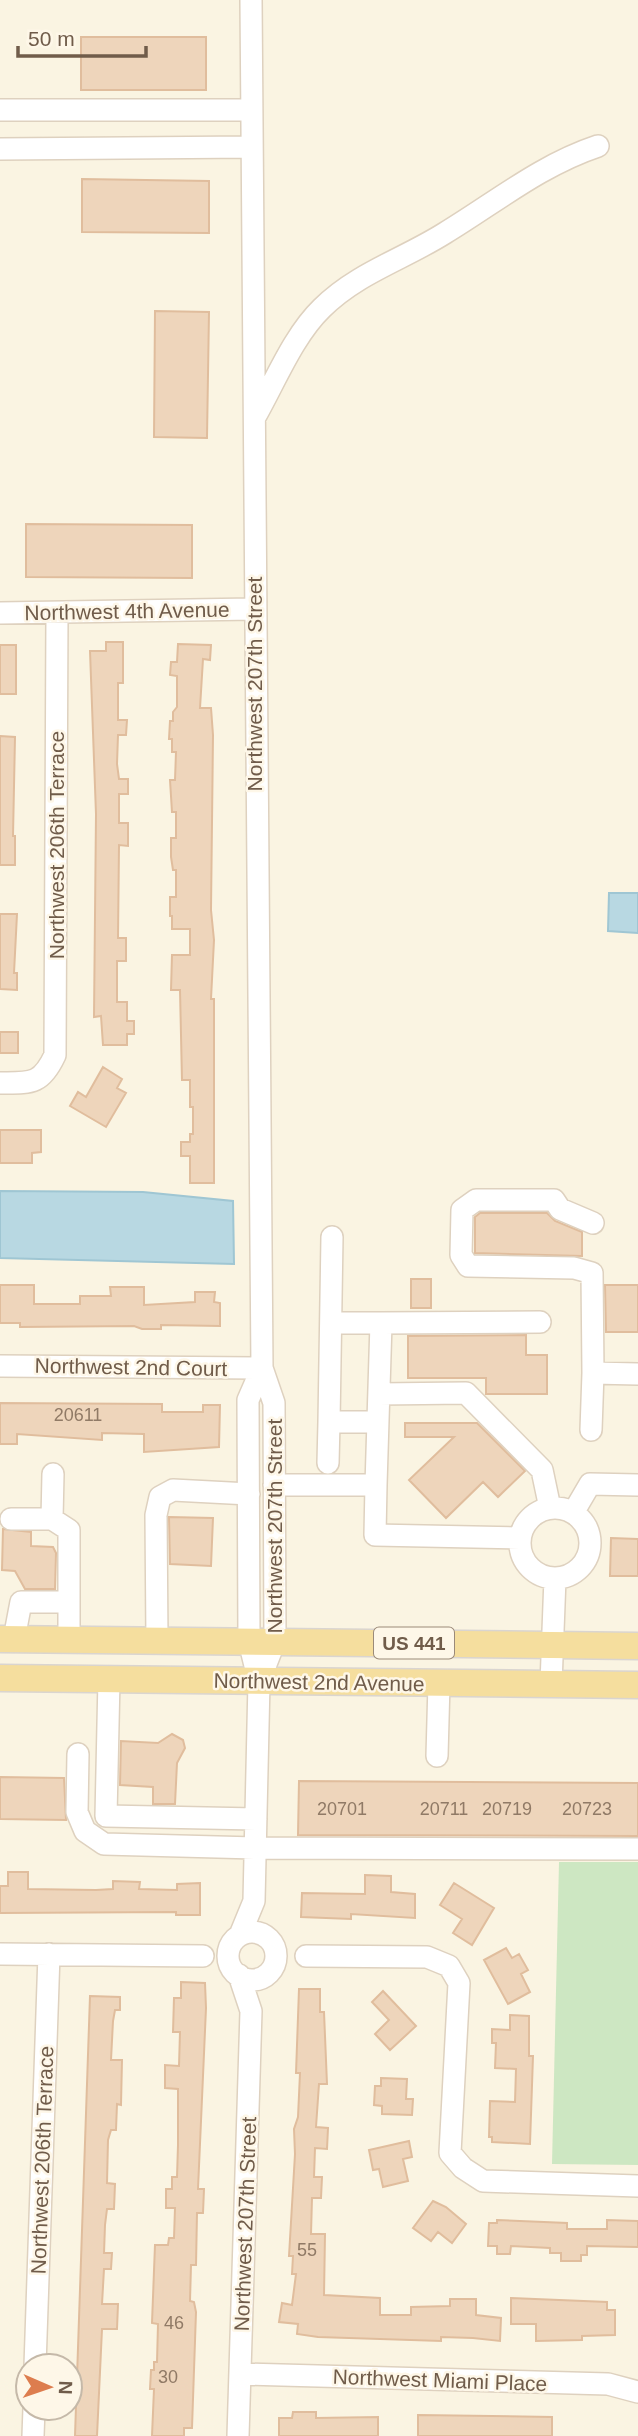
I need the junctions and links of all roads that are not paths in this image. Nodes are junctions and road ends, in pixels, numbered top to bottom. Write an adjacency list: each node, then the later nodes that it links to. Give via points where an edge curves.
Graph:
1 (250, 0): 5 (street, Northwest 207th Street)
2 (0, 110): 3 (street)
3 (57, 110): 4 (street); 8 (street)
4 (99, 110): 5 (street); 9 (street)
5 (251, 110): 6 (street, Northwest 207th Street)
6 (252, 146): 9 (street); 11 (street, Northwest 207th Street)
7 (598, 146): 11 (street, via 548,167 443,235 346,287 314,318)
8 (56, 148): 9 (street); 10 (street)
9 (99, 148)
10 (0, 149)
11 (254, 419): 12 (street, Northwest 207th Street)
12 (253, 609): 14 (street, Northwest 4th Avenue); 22 (street, Northwest 207th Street)
13 (0, 613): 14 (street, Northwest 4th Avenue)
14 (57, 614): 15 (street, Northwest 206th Terrace, via 55,1055 46,1074 29,1083)
15 (0, 1083)
16 (593, 1223): 23 (street, via 560,1209 554,1200 476,1200 462,1210 461,1255 468,1266 574,1268 592,1273)
17 (332, 1237): 19 (street)
18 (540, 1322): 20 (street)
19 (331, 1323): 20 (street); 26 (street)
20 (381, 1323): 25 (street)
21 (0, 1366): 22 (street, Northwest 2nd Court)
22 (262, 1368): 33 (street, Northwest 207th Street, via 274,1403); 34 (street, Northwest 207th Street, via 248,1400)
23 (593, 1373): 24 (street); 28 (street)
24 (638, 1374)
25 (379, 1394): 27 (street); 35 (street, via 466,1393 542,1470)
26 (329, 1422): 27 (street); 29 (street)
27 (377, 1422): 31 (street)
28 (592, 1430)
29 (328, 1463)
30 (53, 1474): 38 (street)
31 (376, 1485): 33 (street); 39 (street, via 375,1535)
32 (638, 1485): 36 (street, via 590,1484)
33 (274, 1486): 46 (street, Northwest 207th Street)
34 (248, 1494): 44 (street, via 173,1490 160,1497 156,1515); 45 (street, Northwest 207th Street)
35 (550, 1508): 36 (street); 39 (street, via 531,1518)
36 (573, 1513): 40 (street, via 588,1531 588,1554 574,1573)
37 (11, 1519): 38 (street)
38 (52, 1519): 41 (street, via 69,1530)
39 (520, 1538): 40 (street, via 524,1560 540,1575)
40 (555, 1578): 47 (street)
41 (69, 1602): 42 (street, via 21,1602); 43 (street)
42 (7, 1639): 43 (main road, Northwest 2nd Avenue / US 441)
43 (69, 1639): 44 (main road, Northwest 2nd Avenue / US 441)
44 (157, 1640): 45 (main road, Northwest 2nd Avenue / US 441)
45 (249, 1641): 46 (main road, Northwest 2nd Avenue / US 441); 51 (street, Northwest 207th Street)
46 (275, 1641): 47 (main road, Northwest 2nd Avenue / US 441); 51 (street, Northwest 207th Street)
47 (552, 1645): 48 (main road, Northwest 2nd Avenue / US 441); 53 (street)
48 (638, 1646)
49 (0, 1678): 50 (main road, Northwest 2nd Avenue / US 441)
50 (109, 1679): 51 (main road, Northwest 2nd Avenue / US 441); 57 (street, via 106,1816)
51 (259, 1682): 52 (main road, Northwest 2nd Avenue / US 441); 57 (street, Northwest 207th Street)
52 (439, 1683): 53 (main road, Northwest 2nd Avenue / US 441); 56 (street)
53 (551, 1684): 54 (main road, Northwest 2nd Avenue / US 441)
54 (638, 1685)
55 (78, 1754): 58 (street, via 77,1812 85,1831 104,1844)
56 (437, 1756)
57 (256, 1819): 58 (street, Northwest 207th Street)
58 (255, 1848): 59 (street); 60 (street, Northwest 207th Street)
59 (638, 1849)
60 (254, 1901): 61 (street, Northwest 207th Street); 62 (street, Northwest 207th Street)
61 (237, 1938): 62 (street, via 255,1932); 65 (street); 67 (street, via 229,1955)
62 (271, 1942): 66 (street); 68 (street, via 276,1960)
63 (0, 1954): 64 (street)
64 (49, 1954): 65 (street); 71 (street, Northwest 206th Terrace)
65 (203, 1956): 67 (street)
66 (306, 1956): 68 (street); 70 (street, via 428,1957 449,1966 458,1983 450,2153 463,2168 483,2181)
67 (236, 1973): 68 (street, via 254,1980); 69 (street, Northwest 207th Street)
68 (268, 1973): 69 (street, Northwest 207th Street)
69 (251, 2011): 72 (street, Northwest 207th Street)
70 (638, 2186)
71 (35, 2352)
72 (241, 2374): 73 (street, Northwest Miami Place, via 608,2384); 74 (street, Northwest 207th Street)
73 (638, 2392)
74 (239, 2436)

